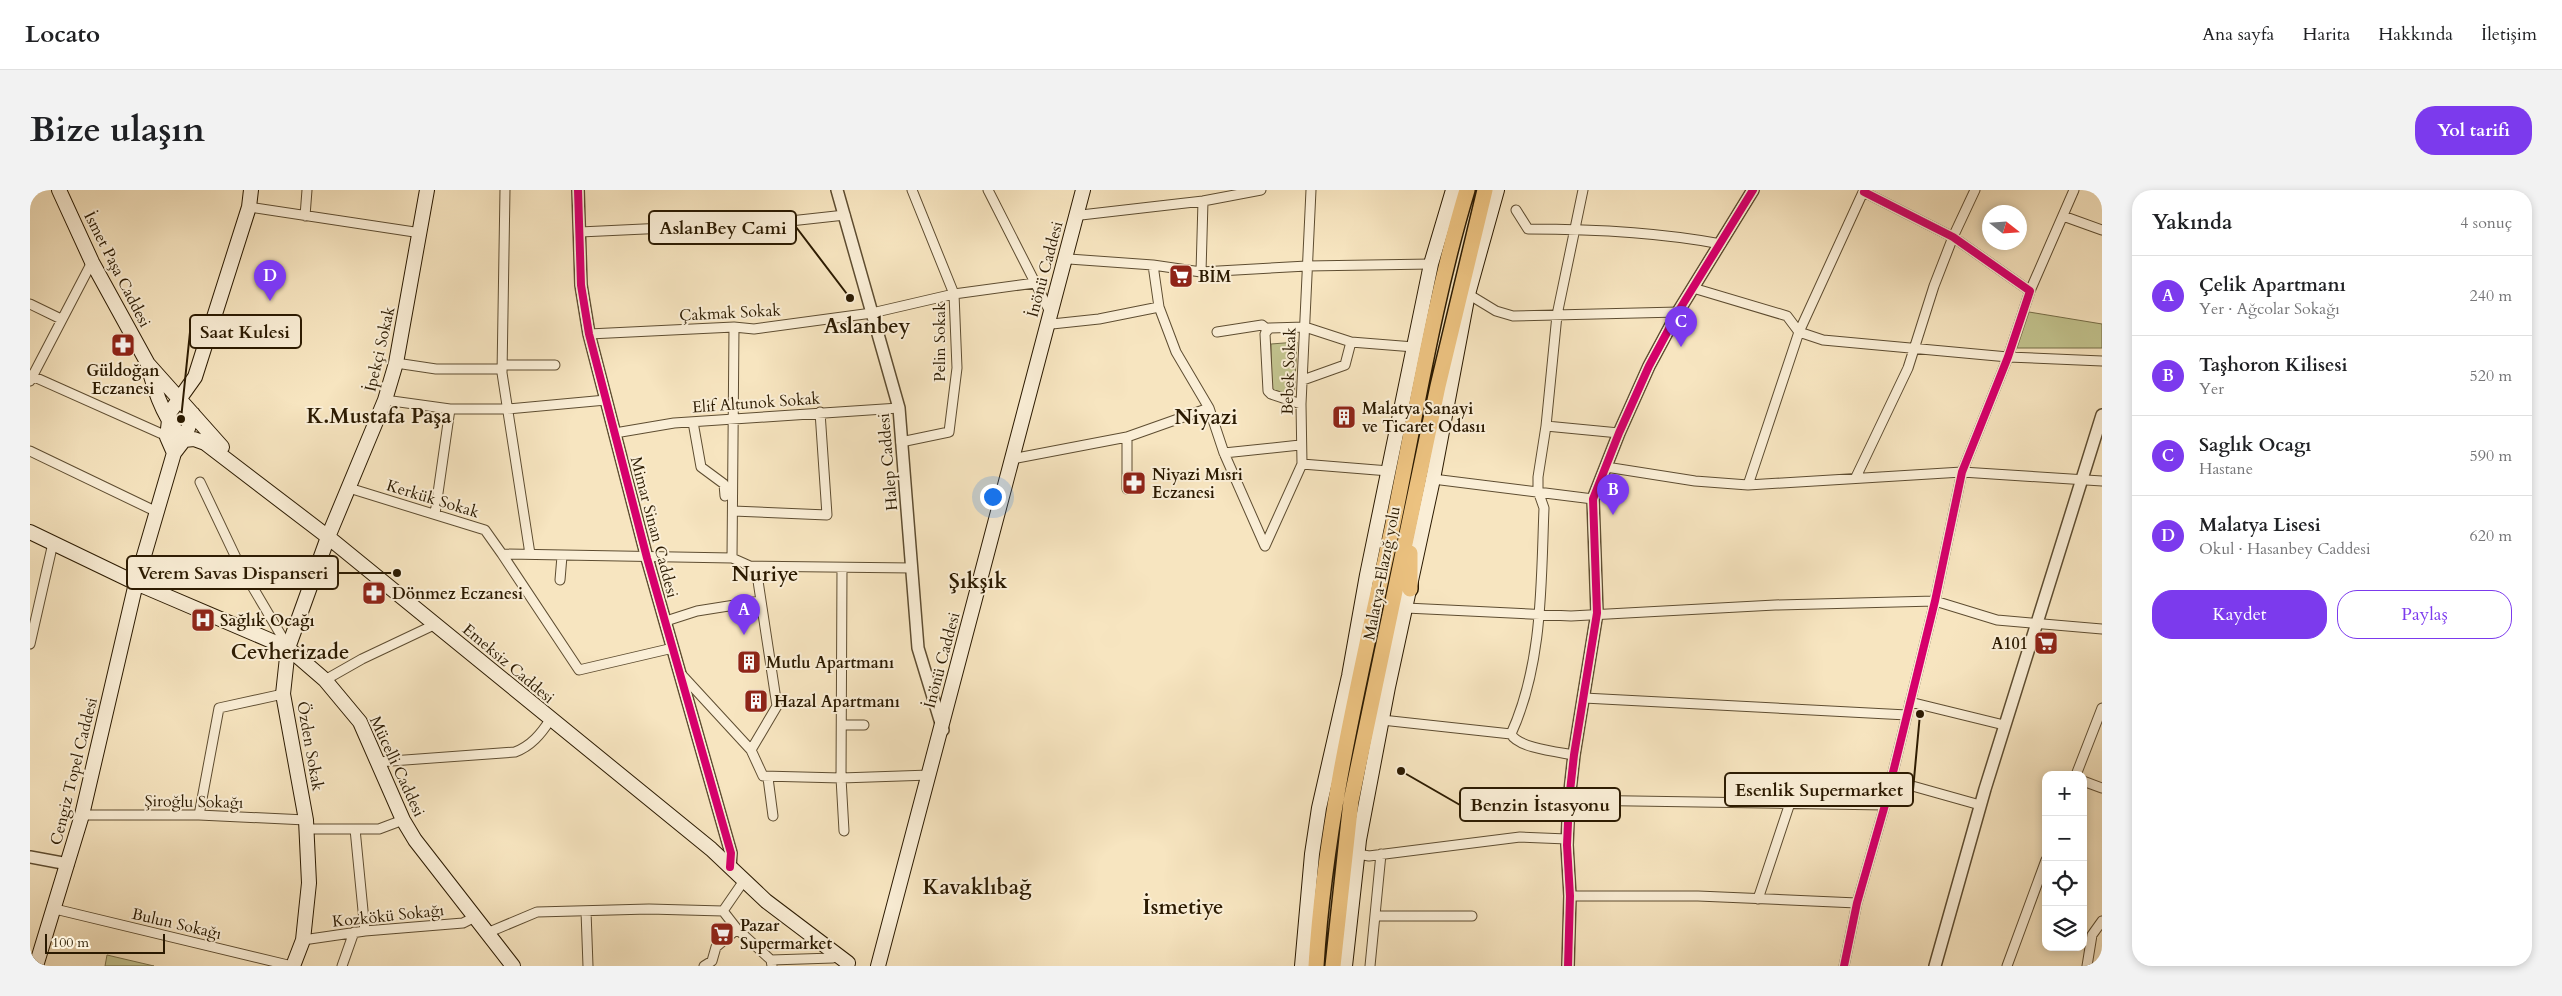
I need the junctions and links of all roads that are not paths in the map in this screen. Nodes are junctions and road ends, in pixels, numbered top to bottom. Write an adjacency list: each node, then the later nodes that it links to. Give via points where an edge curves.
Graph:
1 (251, 190): 24 (main road)
2 (307, 190): 28 (street)
3 (427, 190): 33 (main road, İpekçi Sokak)
4 (505, 190): 68 (street)
5 (578, 190): 32 (street, Mimar Sinan Caddesi)
6 (837, 190): 27 (street, Halep Caddesi)
7 (912, 190): 45 (street)
8 (988, 190): 42 (street)
9 (1082, 190): 52 (main road, İnönü Caddesi)
10 (1088, 190): 26 (main road, İnönü Caddesi)
11 (1261, 190): 23 (street)
12 (1311, 190): 40 (street, Bebek Sokak)
13 (1452, 190): 38 (main road)
14 (1467, 190): 130 (highway, via 1445,276)
15 (1486, 190): 117 (highway, Malatya-Elazığ yolu, via 1473,234)
16 (1496, 190): 46 (main road)
17 (1582, 190): 30 (street)
18 (1752, 190): 35 (street)
19 (1975, 190): 34 (street)
20 (2074, 190): 29 (street)
21 (61, 191): 37 (main road, İsmet Paşa Caddesi)
22 (1864, 191): 34 (street); 58 (street)
23 (1203, 201): 26 (street); 41 (street)
24 (249, 207): 28 (street); 71 (main road, via 195,377)
25 (1516, 210): 30 (street, via 1528,229)
26 (1081, 214): 36 (main road, İnönü Caddesi)
27 (845, 215): 32 (street, via 772,223); 50 (street, Halep Caddesi)
28 (305, 216): 33 (street)
29 (2063, 216): 31 (street); 44 (street)
30 (1573, 229): 35 (street, via 1684,237); 51 (street)
31 (2102, 230)
32 (580, 232): 59 (street, Mimar Sinan Caddesi, via 581,285)
33 (421, 233): 66 (main road, İpekçi Sokak)
34 (1953, 237): 44 (street); 62 (street)
35 (1721, 244): 43 (street)
36 (1069, 259): 39 (street); 52 (main road, İnönü Caddesi)
37 (92, 262): 53 (street); 65 (main road, İsmet Paşa Caddesi)
38 (1431, 264): 40 (street); 61 (main road)
39 (1153, 265): 41 (street); 48 (street)
40 (1307, 266): 41 (street); 55 (street, Bebek Sokak)
41 (1201, 272)
42 (1035, 283): 45 (street, Çakmak Sokak); 52 (street)
43 (1693, 288): 49 (street); 58 (street, via 1787,316)
44 (2030, 291): 63 (street)
45 (954, 294): 50 (street, Çakmak Sokak); 91 (street, Pelin Sokak, via 957,368 949,432)
46 (1468, 294): 51 (street, via 1496,311 1513,316); 102 (main road)
47 (30, 304): 53 (street)
48 (1159, 306): 52 (street, via 1099,319); 76 (street, via 1176,352)
49 (1678, 312): 51 (street); 87 (street)
50 (872, 313): 54 (street, Çakmak Sokak, via 754,329); 75 (street, Halep Caddesi)
51 (1557, 315): 85 (street)
52 (1051, 318): 96 (main road, İnönü Caddesi); 157 (main road, İnönü Caddesi)
53 (61, 319): 69 (street)
54 (734, 327): 59 (street, Çakmak Sokak); 83 (street)
55 (1304, 327): 56 (street); 60 (street); 70 (street, Bebek Sokak)
56 (1268, 330): 57 (street, via 1262,325); 74 (street, via 1265,334 1268,391)
57 (1216, 332)
58 (1799, 332): 62 (street, via 1822,340); 107 (street)
59 (589, 334): 73 (street, Mimar Sinan Caddesi)
60 (1351, 342): 61 (street); 70 (street, via 1345,366)
61 (1414, 347): 99 (main road)
62 (1913, 349): 63 (street); 101 (street, via 1908,368)
63 (2008, 357): 64 (street); 100 (street)
64 (2102, 362)
65 (148, 364): 71 (main road); 82 (main road)
66 (396, 364): 68 (street, via 436,369); 72 (main road, İpekçi Sokak)
67 (555, 365): 68 (street)
68 (502, 367): 78 (street)
69 (31, 378): 88 (street)
70 (1303, 380): 74 (street, Bebek Sokak)
71 (180, 399): 80 (main road); 82 (main road)
72 (386, 400): 77 (street); 108 (main road, İpekçi Sokak)
73 (606, 400): 78 (street); 86 (street, Mimar Sinan Caddesi)
74 (1301, 404): 92 (street, Bebek Sokak)
75 (899, 408): 79 (street, Elif Altunok Sokak); 91 (street, Halep Caddesi)
76 (1209, 408): 89 (street); 95 (street)
77 (450, 409): 78 (street); 116 (street)
78 (507, 409): 122 (street)
79 (820, 412): 83 (street, Elif Altunok Sokak); 114 (street, via 827,515)
80 (193, 414): 90 (main road); 106 (main road, via 207,433)
81 (2102, 415): 103 (street)
82 (168, 419): 88 (main road); 90 (main road)
83 (734, 419): 84 (street, Elif Altunok Sokak); 114 (street)
84 (693, 422): 86 (street, Elif Altunok Sokak); 111 (street, via 701,467 724,484)
85 (1546, 426): 87 (street); 110 (street)
86 (615, 433): 124 (street, Mimar Sinan Caddesi)
87 (1619, 433): 98 (street)
88 (167, 437): 90 (street); 94 (main road)
89 (1127, 437): 96 (street); 109 (street)
90 (184, 440): 94 (main road); 106 (main road, via 205,443)
91 (901, 442): 128 (street, Halep Caddesi)
92 (1300, 445): 95 (street); 97 (street, Bebek Sokak)
93 (30, 452): 115 (street)
94 (174, 453): 115 (main road, Cengiz Topel Caddesi)
95 (1224, 453): 97 (street, via 1265,546)
96 (1018, 458): 157 (main road, İnönü Caddesi)
97 (1302, 464): 99 (street)
98 (1606, 467): 107 (street, via 1695,481); 112 (street)
99 (1389, 471): 113 (main road)
100 (1962, 472): 101 (street); 103 (street); 134 (street)
101 (1856, 477): 107 (street)
102 (1433, 479): 110 (street); 132 (main road)
103 (2082, 481): 104 (street); 140 (street)
104 (2102, 481)
105 (200, 482): 143 (street, via 240,564)
106 (258, 482): 119 (main road, Emeksiz Caddesi)
107 (1748, 485)
108 (349, 488): 116 (street, Kerkük Sokak); 119 (main road, İpekçi Sokak)
109 (1127, 489)
110 (1538, 491): 112 (street); 137 (street, via 1544,508)
111 (725, 496)
112 (1593, 499): 136 (street)
113 (1382, 500): 130 (main road, via 1387,512 1377,564); 211 (main road, via 1349,676 1319,808)
114 (733, 511): 125 (street)
115 (157, 512): 131 (main road, Cengiz Topel Caddesi)
116 (435, 514): 121 (street, Kerkük Sokak, via 485,530)
117 (1411, 514): 132 (highway); 213 (highway, Malatya-Elazığ yolu, via 1352,801)
118 (30, 532): 120 (main road, Mücelli Caddesi)
119 (328, 537): 139 (main road, Emeksiz Caddesi); 143 (main road, Özden Sokak)
120 (53, 543): 131 (main road, Mücelli Caddesi); 142 (street)
121 (502, 554): 122 (street); 144 (street, Kerkük Sokak, via 579,670)
122 (530, 554): 123 (street)
123 (562, 556): 124 (street); 129 (street)
124 (647, 558): 125 (street); 138 (street, Mimar Sinan Caddesi)
125 (732, 558): 126 (street)
126 (750, 566): 127 (street); 133 (street, via 758,581)
127 (842, 568): 128 (street); 154 (street)
128 (912, 568): 157 (street, Halep Caddesi, via 918,648)
129 (560, 580)
130 (1381, 580): 212 (highway, via 1335,813)
131 (136, 583): 143 (main road, Mücelli Caddesi); 173 (main road, Cengiz Topel Caddesi)
132 (1410, 589): 135 (main road)
133 (760, 600): 138 (street, via 697,611); 159 (street, via 776,706)
134 (1935, 601): 136 (street); 140 (street, via 1997,620); 149 (street)
135 (1406, 608): 137 (street); 153 (main road)
136 (1597, 613): 137 (street, via 1571,616); 148 (street)
137 (1540, 614): 158 (street, via 1527,689)
138 (666, 621): 144 (street, Mimar Sinan Caddesi)
139 (436, 624): 146 (street); 152 (main road, Emeksiz Caddesi)
140 (2035, 625): 141 (street); 155 (street)
141 (2102, 629)
142 (30, 644)
143 (288, 648): 146 (main road, Mücelli Caddesi); 147 (main road, Özden Sokak)
144 (673, 648): 145 (street, Mimar Sinan Caddesi)
145 (680, 673): 159 (street); 186 (street, Mimar Sinan Caddesi)
146 (325, 680): 161 (main road, Mücelli Caddesi, via 360,722)
147 (283, 694): 174 (street, via 219,708); 177 (main road, Özden Sokak)
148 (1584, 698): 151 (street); 160 (street)
149 (1910, 702): 151 (street); 155 (street)
150 (2102, 708): 162 (street)
151 (1907, 715): 166 (street)
152 (550, 720): 161 (street, via 539,736 515,752); 186 (main road, Emeksiz Caddesi, via 711,849)
153 (1382, 720): 158 (street); 181 (main road)
154 (842, 725): 156 (street); 165 (street)
155 (2004, 725): 172 (street)
156 (864, 726)
157 (943, 731): 163 (main road, İnönü Caddesi); 210 (main road, İnönü Caddesi, via 894,922)
158 (1511, 734): 160 (street, via 1522,744)
159 (751, 750): 164 (street, via 763,776)
160 (1574, 755): 169 (street)
161 (378, 762): 176 (main road, Mücelli Caddesi)
162 (2078, 771)
163 (930, 775): 165 (street); 210 (main road, İnönü Caddesi)
164 (768, 778): 165 (street); 175 (street)
165 (841, 778): 179 (street)
166 (1892, 780): 171 (street); 172 (street)
167 (2087, 782): 168 (street)
168 (2102, 788)
169 (1569, 800): 170 (street); 180 (street)
170 (1790, 803): 171 (street); 188 (street)
171 (1885, 805): 189 (street)
172 (1980, 805): 218 (street)
173 (82, 815): 174 (street, Şiroğlu Sokağı); 185 (main road, Cengiz Topel Caddesi)
174 (199, 816): 177 (street, Şiroğlu Sokağı)
175 (773, 816)
176 (403, 820): 178 (street, Şiroğlu Sokağı, via 379,829); 195 (main road, Mücelli Caddesi)
177 (307, 824): 178 (street, Şiroğlu Sokağı); 201 (main road, Özden Sokak, via 309,883)
178 (355, 829): 198 (street)
179 (844, 831)
180 (1567, 838): 182 (street, via 1520,837); 187 (street)
181 (1358, 854): 182 (street); 214 (main road)
182 (1381, 854): 193 (street)
183 (30, 858): 185 (street)
184 (2046, 861): 219 (street)
185 (68, 864): 190 (main road, Cengiz Topel Caddesi)
186 (736, 874): 192 (street); 203 (main road, Emeksiz Caddesi, via 754,882); 203 (main road, Emeksiz Caddesi, via 753,895)
187 (1570, 896): 188 (street); 216 (street)
188 (1758, 899): 189 (street)
189 (1857, 903): 217 (street)
190 (55, 910): 204 (main road, Cengiz Topel Caddesi); 205 (street, Bulun Sokağı)
191 (586, 911): 192 (street); 200 (street, via 537,912); 208 (street)
192 (723, 911): 197 (street)
193 (1375, 916): 194 (street); 215 (street)
194 (1472, 916)
195 (474, 917): 198 (street, Kozkökü Sokağı, via 463,922); 200 (main road, Mücelli Caddesi)
196 (2102, 921): 220 (street, via 2092,935)
197 (737, 929): 202 (street); 209 (street, via 716,947 712,961)
198 (365, 931): 199 (street, Kozkökü Sokağı)
199 (354, 932): 201 (street, Kozkökü Sokağı); 206 (street)
200 (487, 933): 207 (main road, Mücelli Caddesi)
201 (303, 940): 205 (main road, Özden Sokak)
202 (772, 963): 203 (street)
203 (849, 963)
204 (36, 966)
205 (293, 966)
206 (342, 966)
207 (514, 966)
208 (588, 966)
209 (704, 966)
210 (879, 966)
211 (1302, 966)
212 (1316, 966)
213 (1333, 966)
214 (1345, 966)
215 (1370, 966)
216 (1568, 966)
217 (1844, 966)
218 (1935, 966)
219 (2007, 966)
220 (2086, 966)

